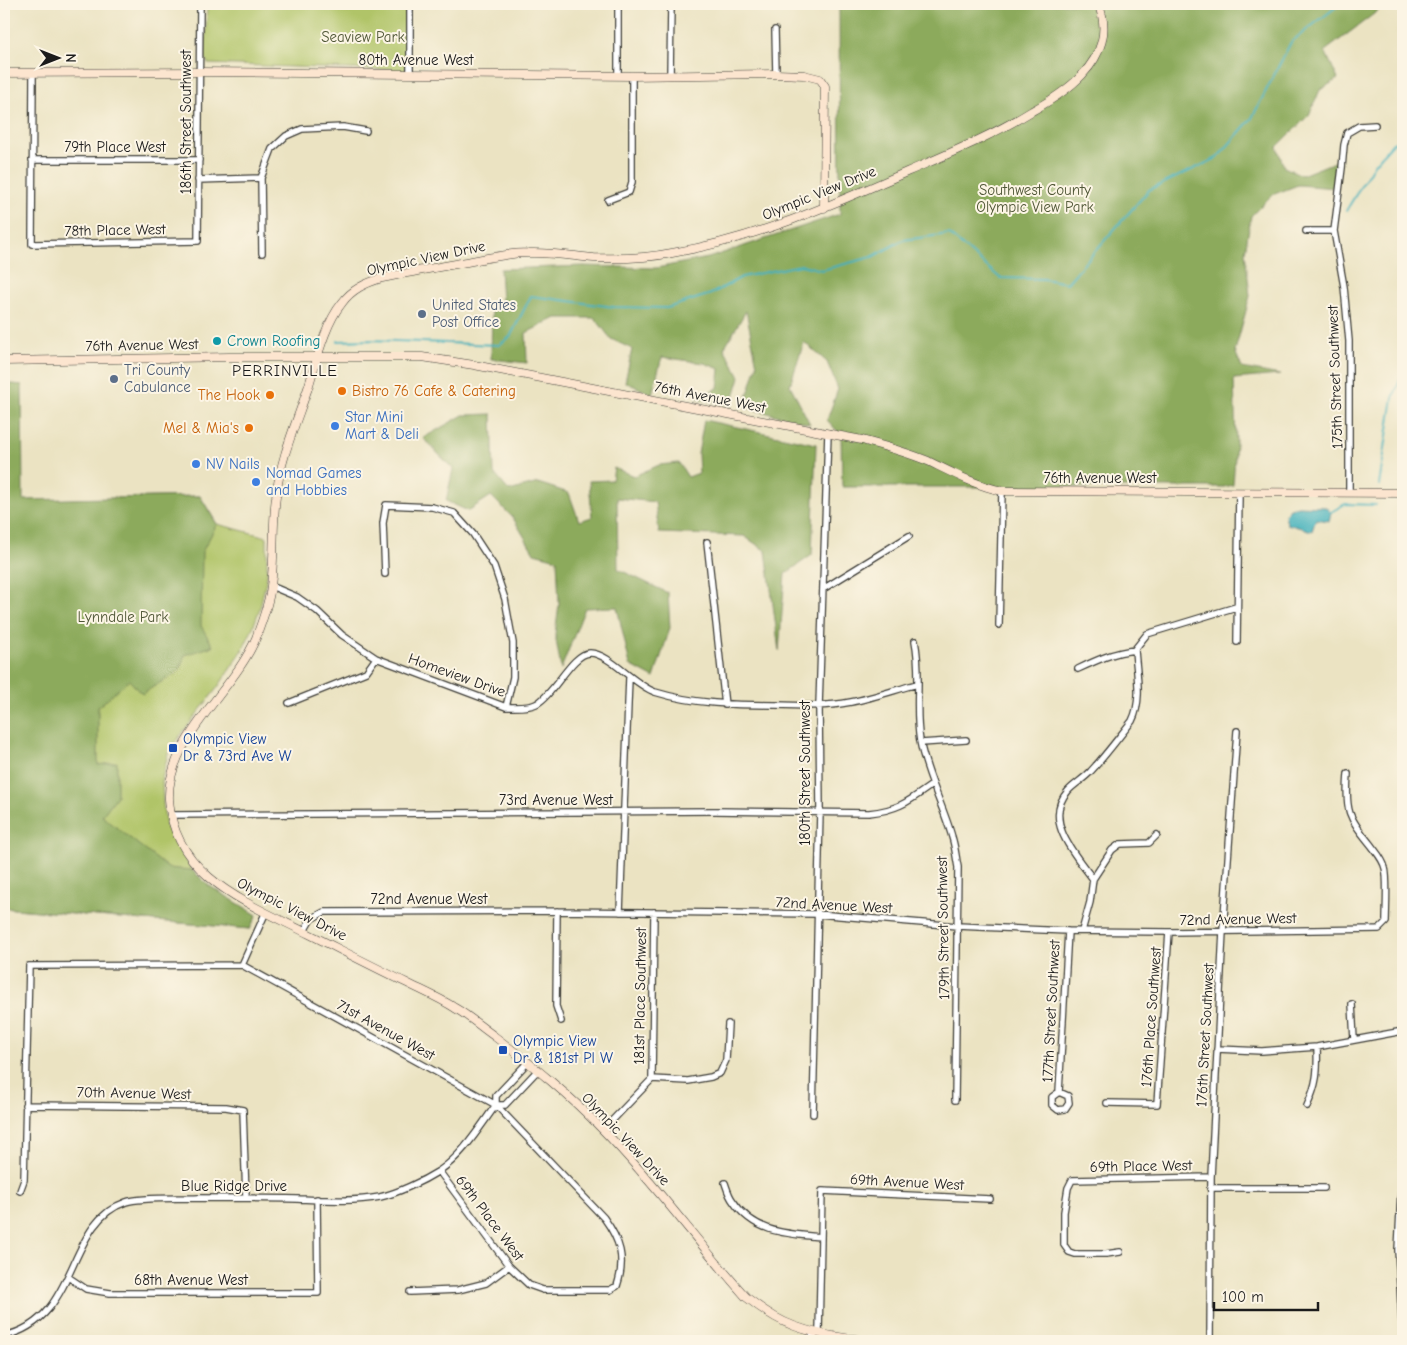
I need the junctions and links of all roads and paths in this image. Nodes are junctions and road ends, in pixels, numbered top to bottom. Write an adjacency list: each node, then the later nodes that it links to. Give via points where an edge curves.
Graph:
1 (200, 4): 7 (street, 186th Street Southwest)
2 (410, 4): 10 (street)
3 (618, 4): 12 (street)
4 (671, 4): 14 (street)
5 (1098, 4): 22 (street, Olympic View Drive, via 1104,23 1100,48 1088,69 1066,89 984,138)
6 (775, 30): 11 (street)
7 (199, 72): 9 (street, 80th Avenue West); 10 (street, 80th Avenue West); 18 (street, 186th Street Southwest)
8 (4, 73): 9 (street, 80th Avenue West)
9 (33, 73): 17 (street)
10 (410, 74): 12 (street, 80th Avenue West)
11 (776, 74): 14 (street, 80th Avenue West); 22 (street, 80th Avenue West, via 804,75 820,79 824,84)
12 (618, 75): 13 (street, 80th Avenue West)
13 (632, 76): 14 (street, 80th Avenue West); 21 (street, via 632,182 628,192)
14 (670, 76)
15 (1375, 125): 24 (street, 175th Street Southwest, via 1359,126 1347,132)
16 (366, 131): 19 (street, via 343,127 302,129 286,136 272,149)
17 (32, 160): 18 (street, 79th Place West); 25 (street, 78th Place West, via 32,244)
18 (199, 160): 20 (street, 186th Street Southwest)
19 (261, 178): 20 (street); 26 (street)
20 (198, 180): 25 (street, 186th Street Southwest)
21 (608, 200)
22 (824, 208): 27 (street, Olympic View Drive, via 774,227 672,254 608,258 518,253 377,280 358,288 344,300 333,317)
23 (1306, 231): 24 (street)
24 (1334, 231): 32 (street, 175th Street Southwest, via 1349,340)
25 (198, 241)
26 (262, 252)
27 (318, 357): 28 (street, 76th Avenue West); 29 (street, 76th Avenue West, via 431,359 474,365); 37 (street, Olympic View Drive, via 277,488)
28 (4, 361)
29 (828, 433): 30 (street, 76th Avenue West, via 913,455 970,482); 38 (street, 180th Street Southwest)
30 (1002, 491): 31 (street, 76th Avenue West); 40 (street)
31 (1239, 492): 32 (street, 76th Avenue West); 39 (street)
32 (1349, 493): 33 (street, 76th Avenue West)
33 (1403, 493)
34 (910, 536): 38 (street)
35 (707, 542): 49 (street)
36 (385, 574): 51 (street, via 383,524 386,505 432,507 454,513 473,534 494,566 505,599 513,643 512,677)
37 (271, 586): 44 (street, Homeview Drive, via 297,597 317,611 342,636); 59 (street, Olympic View Drive, via 262,622 244,661 177,760 170,785)
38 (823, 589): 50 (street, 180th Street Southwest)
39 (1236, 607): 42 (street); 43 (street, via 1147,634)
40 (999, 625)
41 (915, 641): 47 (street, 179th Street Southwest)
42 (1237, 642)
43 (1135, 650): 45 (street, via 1122,651); 61 (street, via 1137,712 1090,772 1067,792 1060,806 1058,826)
44 (376, 658): 48 (street, via 366,672); 51 (street, Homeview Drive)
45 (1078, 670)
46 (629, 678): 49 (street, Homeview Drive, via 652,691); 51 (street, Homeview Drive, via 599,654 588,653 580,656 536,704); 58 (street)
47 (917, 684): 50 (street, Homeview Drive, via 851,702); 54 (street, 179th Street Southwest)
48 (289, 703)
49 (725, 704): 50 (street, Homeview Drive)
50 (819, 706): 57 (street, 180th Street Southwest)
51 (506, 707)
52 (1237, 731): 71 (street, 176th Street Southwest)
53 (966, 740): 54 (street)
54 (921, 743): 56 (street, 179th Street Southwest)
55 (1348, 774): 71 (street, 72nd Avenue West, via 1346,798 1349,812 1386,869 1386,922 1380,929 1372,930)
56 (933, 784): 57 (street, 73rd Avenue West, via 902,806 886,811); 67 (street, 179th Street Southwest, via 952,838 956,860)
57 (820, 811): 58 (street, 73rd Avenue West); 66 (street, 180th Street Southwest)
58 (623, 812): 59 (street, 73rd Avenue West); 63 (street)
59 (172, 815): 65 (street, Olympic View Drive, via 176,833 196,864 219,887)
60 (1157, 835): 61 (street, via 1149,843 1120,844 1112,850)
61 (1093, 879): 70 (street)
62 (558, 911): 63 (street, 72nd Avenue West); 68 (street, 72nd Avenue West, via 324,912 311,919); 75 (street, via 556,1006)
63 (620, 912): 64 (street, 72nd Avenue West)
64 (654, 912): 66 (street, 72nd Avenue West); 83 (street, 181st Place Southwest)
65 (265, 914): 68 (street, Olympic View Drive); 73 (street)
66 (817, 914): 67 (street, 72nd Avenue West); 90 (street, 180th Street Southwest)
67 (957, 926): 69 (street, 72nd Avenue West); 85 (street, 179th Street Southwest)
68 (304, 931): 81 (street, Olympic View Drive, via 455,1008)
69 (1068, 931): 70 (street, 72nd Avenue West); 84 (street, 177th Street Southwest)
70 (1082, 931): 72 (street, 72nd Avenue West)
71 (1222, 931): 72 (street, 72nd Avenue West); 80 (street, 176th Street Southwest)
72 (1169, 932): 86 (street, 176th Place Southwest, via 1157,1104)
73 (242, 965): 87 (street, 71st Avenue West, via 29,966); 88 (street, 71st Avenue West)
74 (1352, 1004): 78 (street)
75 (561, 1021)
76 (728, 1024): 83 (street, via 727,1054 720,1073 688,1081)
77 (1403, 1031): 78 (street)
78 (1354, 1040): 79 (street)
79 (1317, 1047): 80 (street, via 1262,1051); 89 (street, via 1318,1072)
80 (1217, 1049): 94 (street, 176th Street Southwest)
81 (528, 1062): 82 (street, Olympic View Drive); 88 (street, Blue Ridge Drive, via 496,1096)
82 (538, 1070): 88 (street, Blue Ridge Drive, via 505,1105); 91 (street, Olympic View Drive)
83 (652, 1079): 91 (street)
84 (1059, 1092)
85 (955, 1100)
86 (1107, 1103)
87 (25, 1105): 98 (street, via 24,1180); 99 (street, 70th Avenue West, via 226,1107 243,1110)
88 (496, 1106): 93 (street, Blue Ridge Drive, via 462,1150); 106 (street, 71st Avenue West, via 604,1218 615,1234 621,1253 621,1273 617,1286)
89 (1307, 1106)
90 (813, 1114)
91 (603, 1130): 108 (street, Olympic View Drive, via 746,1297 776,1318)
92 (1403, 1153): 113 (street, via 1398,1250)
93 (439, 1171): 101 (street, Blue Ridge Drive, via 380,1197); 104 (street, 69th Place West)
94 (1211, 1177): 96 (street, 176th Street Southwest); 103 (street, 69th Place West, via 1072,1180 1065,1204 1064,1245 1075,1254)
95 (724, 1183): 102 (street, via 733,1201 765,1229 782,1234)
96 (1210, 1188): 97 (street); 112 (street, 176th Street Southwest)
97 (1324, 1188)
98 (20, 1191)
99 (246, 1197): 101 (street, Blue Ridge Drive); 105 (street, Blue Ridge Drive, via 128,1201 115,1206 102,1216 88,1236)
100 (990, 1199): 102 (street, 69th Avenue West, via 822,1191)
101 (317, 1200): 105 (street, 68th Avenue West, via 318,1293 110,1293 86,1289)
102 (821, 1237): 108 (street)
103 (1120, 1252)
104 (509, 1266): 106 (street, 69th Place West, via 529,1285 543,1290); 107 (street, via 486,1282 458,1290)
105 (68, 1277): 109 (street, Blue Ridge Drive, via 42,1317 17,1333)
106 (610, 1290)
107 (410, 1292)
108 (819, 1332): 110 (street); 111 (street, Olympic View Drive, via 841,1339)
109 (4, 1336)
110 (807, 1341)
111 (876, 1341)
112 (1210, 1341)
113 (1403, 1341)

